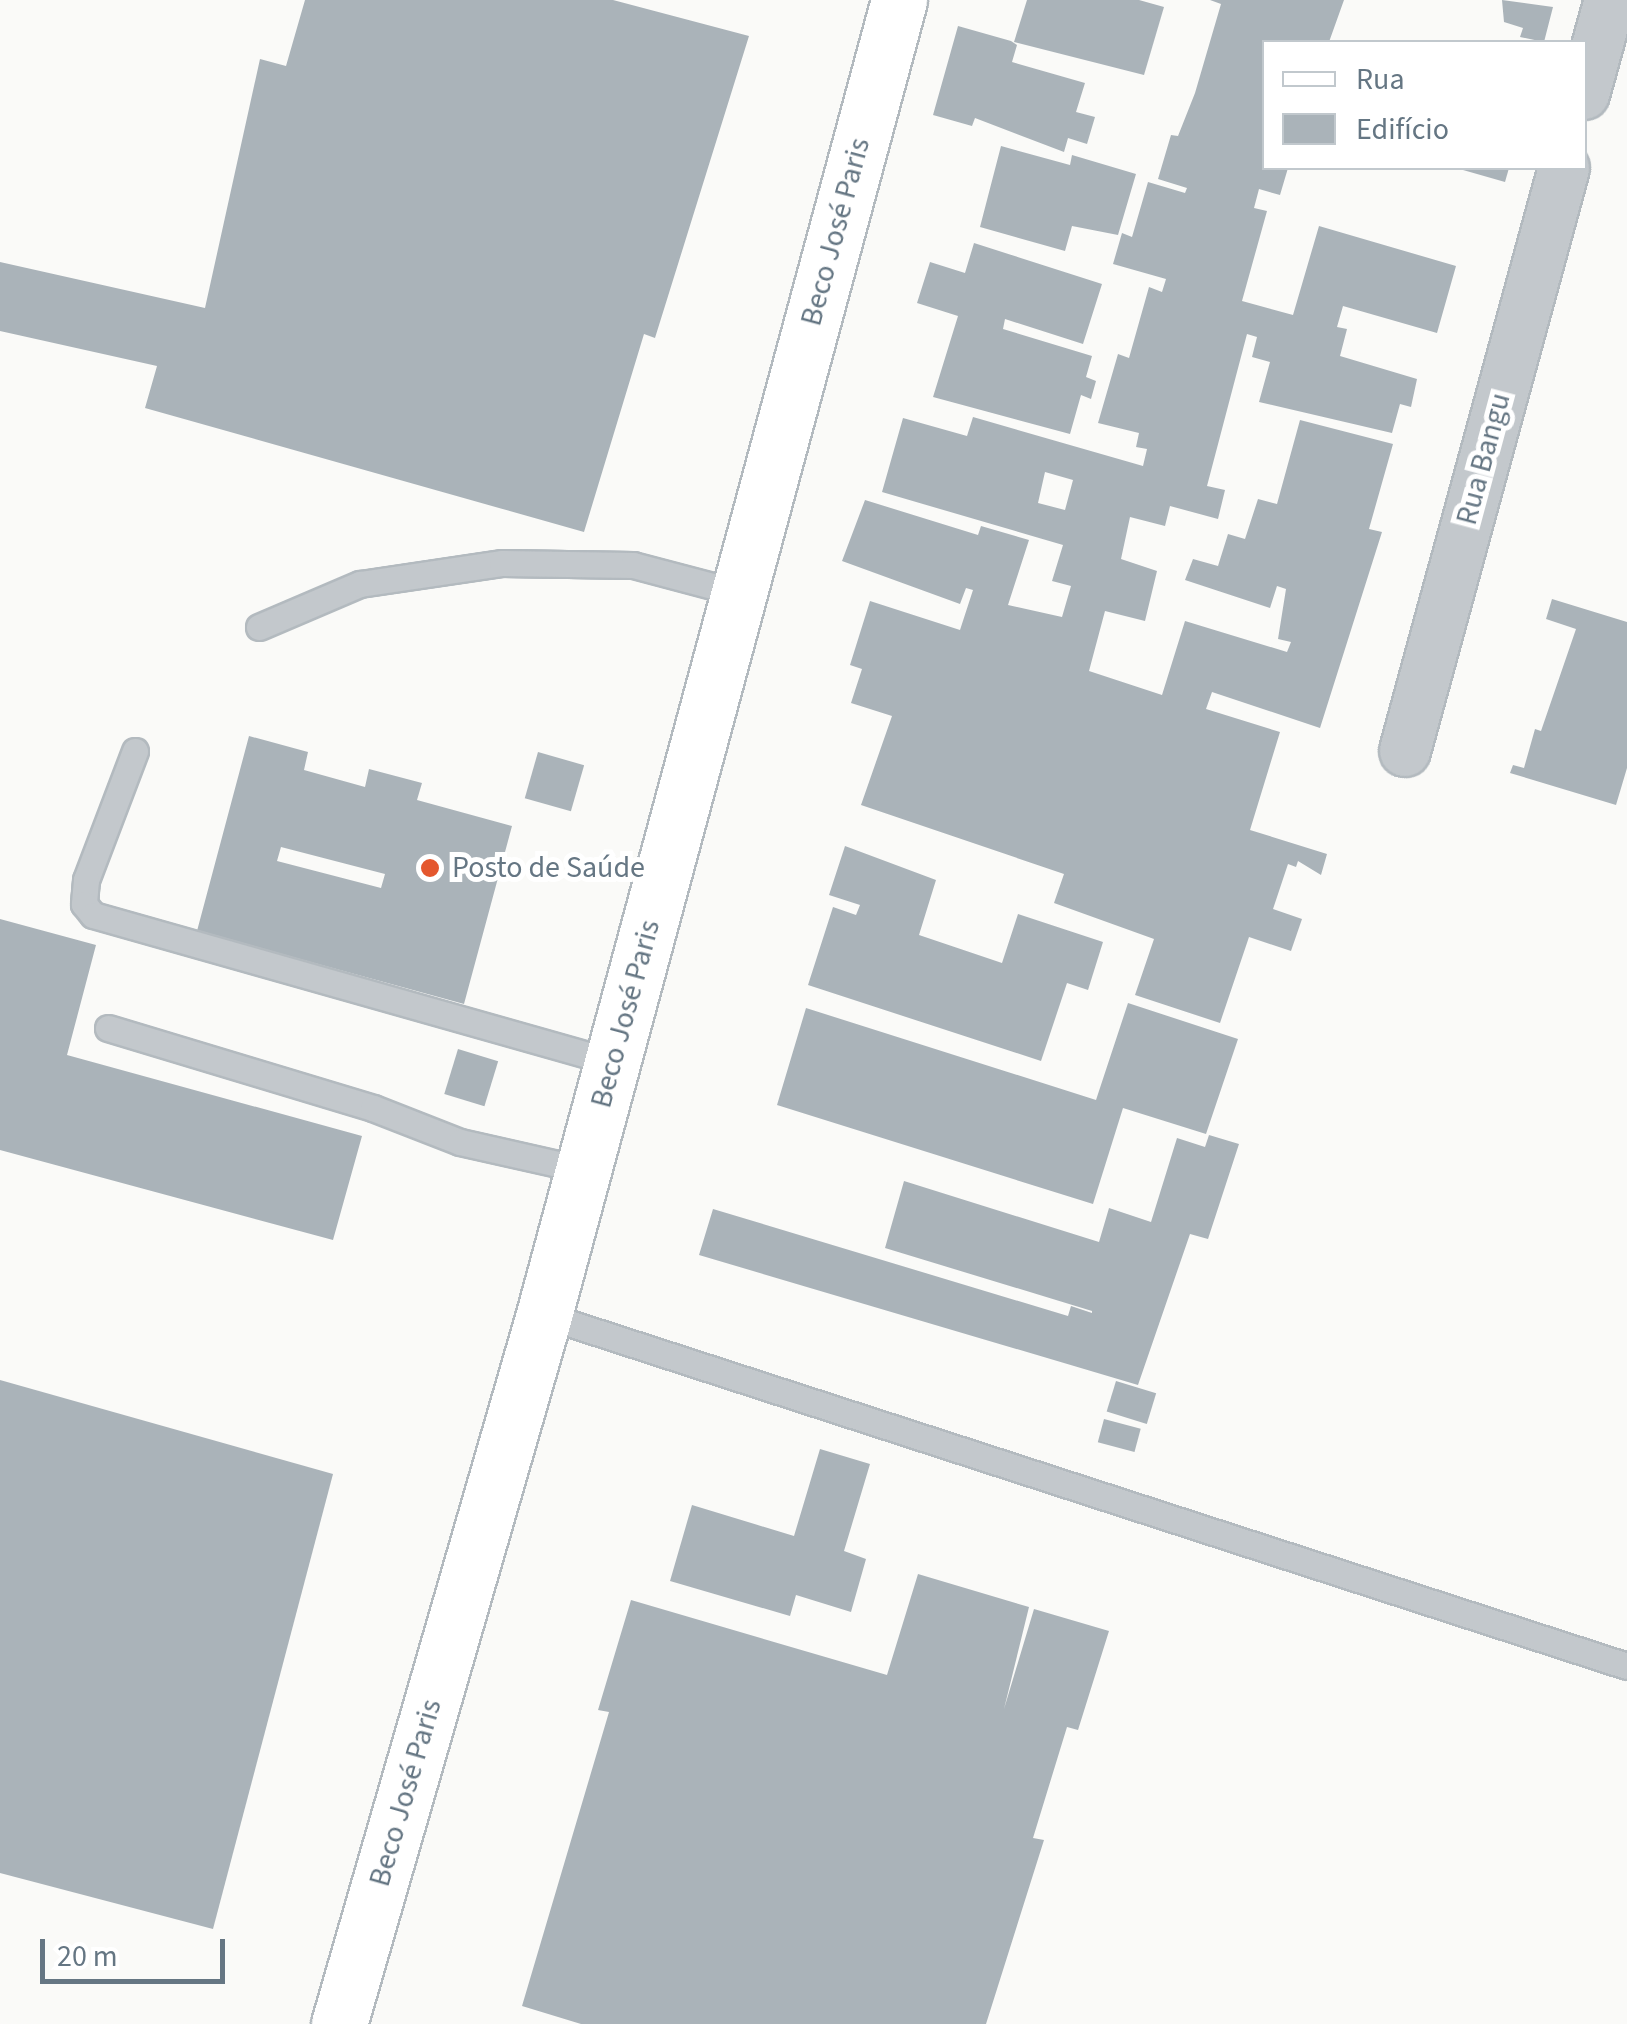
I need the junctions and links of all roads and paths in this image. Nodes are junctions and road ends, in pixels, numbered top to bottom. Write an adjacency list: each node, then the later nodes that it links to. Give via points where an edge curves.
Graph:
1 (899, 0): 5 (street, Beco José Paris)
2 (1610, 0): 3 (street)
3 (1587, 83)
4 (1563, 170): 8 (street, Rua Bangu)
5 (739, 593): 6 (lane, via 633,565 502,563 360,584); 10 (street, Beco José Paris)
6 (258, 627)
7 (134, 751): 10 (lane, via 86,880 84,904 93,915)
8 (1404, 751)
9 (108, 1028): 11 (lane, via 373,1108 460,1142)
10 (612, 1062): 11 (street, Beco José Paris)
11 (584, 1170): 12 (street, Beco José Paris)
12 (544, 1315): 13 (lane); 14 (street, Beco José Paris)
13 (1627, 1666)
14 (340, 2024)

